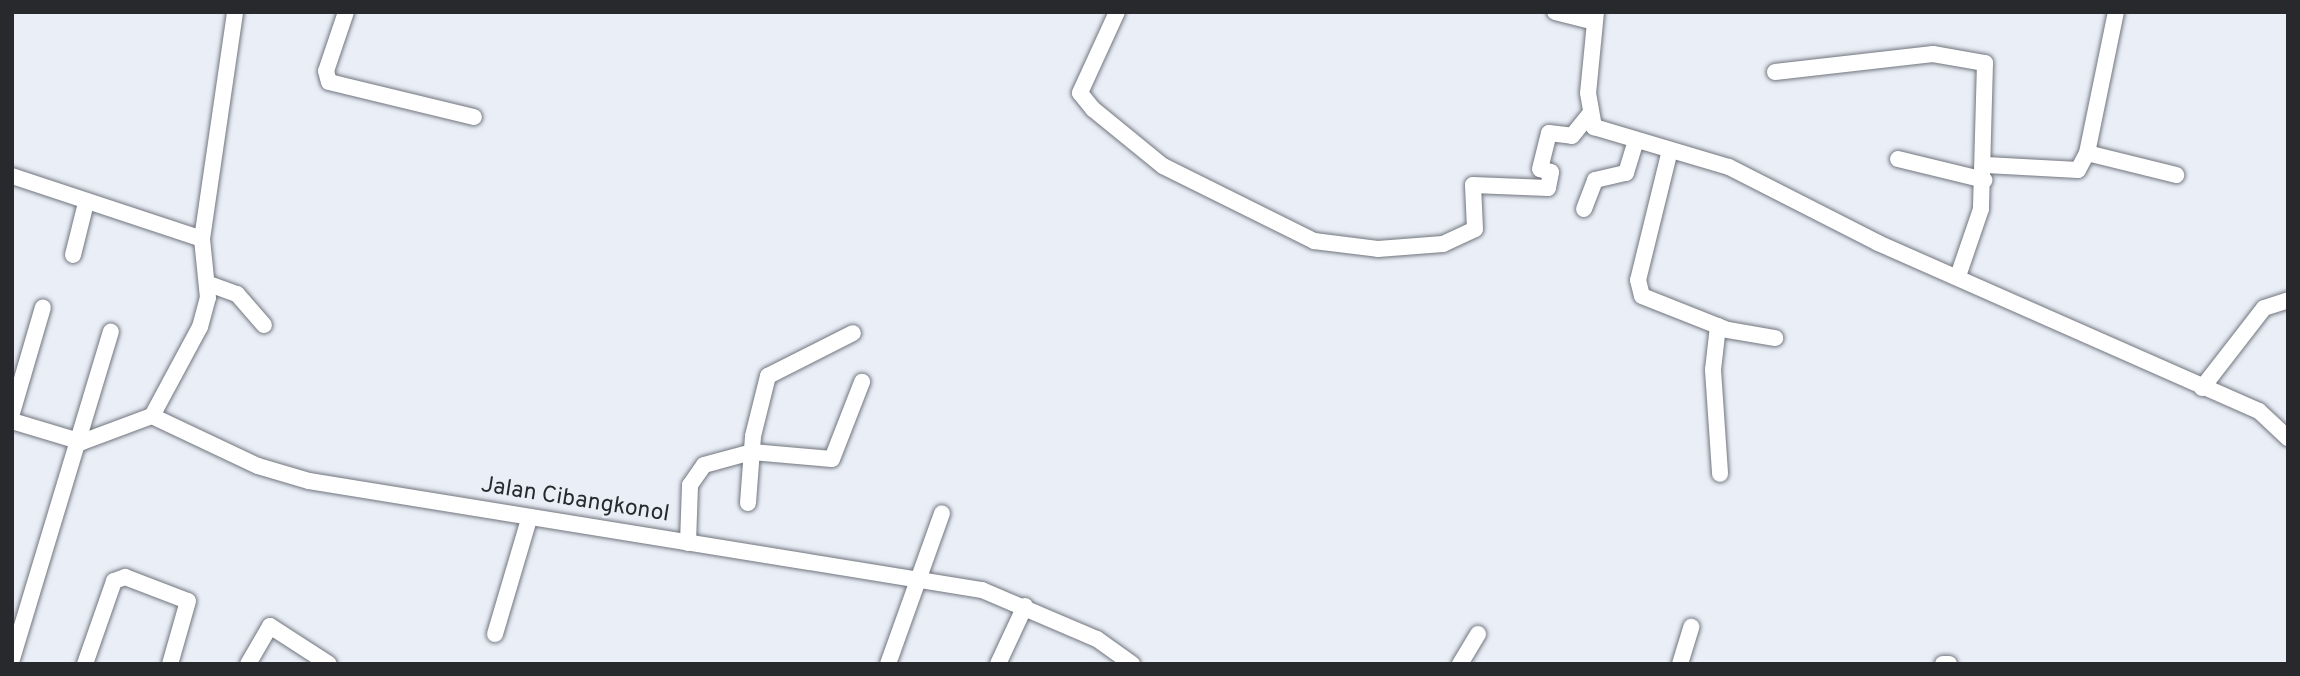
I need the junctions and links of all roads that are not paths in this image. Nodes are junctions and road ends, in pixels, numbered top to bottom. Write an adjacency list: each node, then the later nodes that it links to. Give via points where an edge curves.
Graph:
1 (235, 12): 19 (street)
2 (346, 12): 9 (street, via 326,71 329,82)
3 (1117, 12): 8 (street, via 1080,93 1093,109 1163,166 1314,241 1378,249 1443,244 1475,229 1473,185 1548,188 1551,172 1540,169 1549,133 1572,136)
4 (1555, 12): 6 (street)
5 (2116, 12): 12 (street)
6 (1594, 17): 8 (street)
7 (1774, 72): 14 (street, via 1933,54 1977,58 1988,73)
8 (1589, 115): 10 (street, via 1603,132)
9 (474, 117)
10 (1636, 141): 11 (street); 18 (street, via 1626,173 1595,180)
11 (1670, 150): 21 (street, via 1729,167); 26 (street, via 1639,290 1647,300)
12 (2087, 153): 14 (street, via 2071,173); 15 (street)
13 (1898, 159): 14 (street)
14 (1985, 173): 21 (street)
15 (2176, 175)
16 (12, 176): 17 (street)
17 (86, 203): 19 (street); 20 (street)
18 (1584, 209)
19 (202, 239): 22 (street)
20 (73, 255)
21 (1958, 276): 31 (street)
22 (209, 284): 25 (street, via 237,294); 33 (street, via 201,327)
23 (2288, 300): 31 (street, via 2264,308)
24 (43, 307): 32 (street)
25 (264, 325)
26 (1718, 326): 29 (street); 38 (street, via 1713,370)
27 (111, 332): 36 (street)
28 (853, 333): 37 (street, via 768,376)
29 (1775, 338)
30 (862, 382): 37 (street, via 832,459)
31 (2202, 388): 35 (street, via 2259,411)
32 (12, 413)
33 (152, 416): 36 (street); 41 (street, Jalan Cibangkonol, via 258,466 309,481)
34 (12, 421): 36 (street)
35 (2288, 438)
36 (82, 442): 49 (street)
37 (752, 452): 39 (street); 42 (street, via 704,465 695,474)
38 (1720, 474)
39 (748, 503)
40 (942, 513): 43 (street)
41 (529, 519): 42 (street, Jalan Cibangkonol); 46 (street)
42 (688, 543): 43 (street, Jalan Cibangkonol)
43 (916, 582): 44 (street, Jalan Cibangkonol, via 982,590); 54 (street)
44 (1025, 606): 48 (street, Jalan Cibangkonol); 55 (street)
45 (1690, 627): 58 (street)
46 (495, 634)
47 (1478, 634): 57 (street)
48 (1112, 657): 56 (street, Jalan Cibangkonol)
49 (12, 659)
50 (85, 664): 51 (street, via 114,581 125,577 188,601)
51 (170, 664)
52 (248, 664): 53 (street, via 270,626)
53 (329, 664)
54 (888, 664)
55 (998, 664)
56 (1132, 664)
57 (1460, 664)
58 (1679, 664)
59 (1943, 664): 60 (street)
60 (1949, 664)

